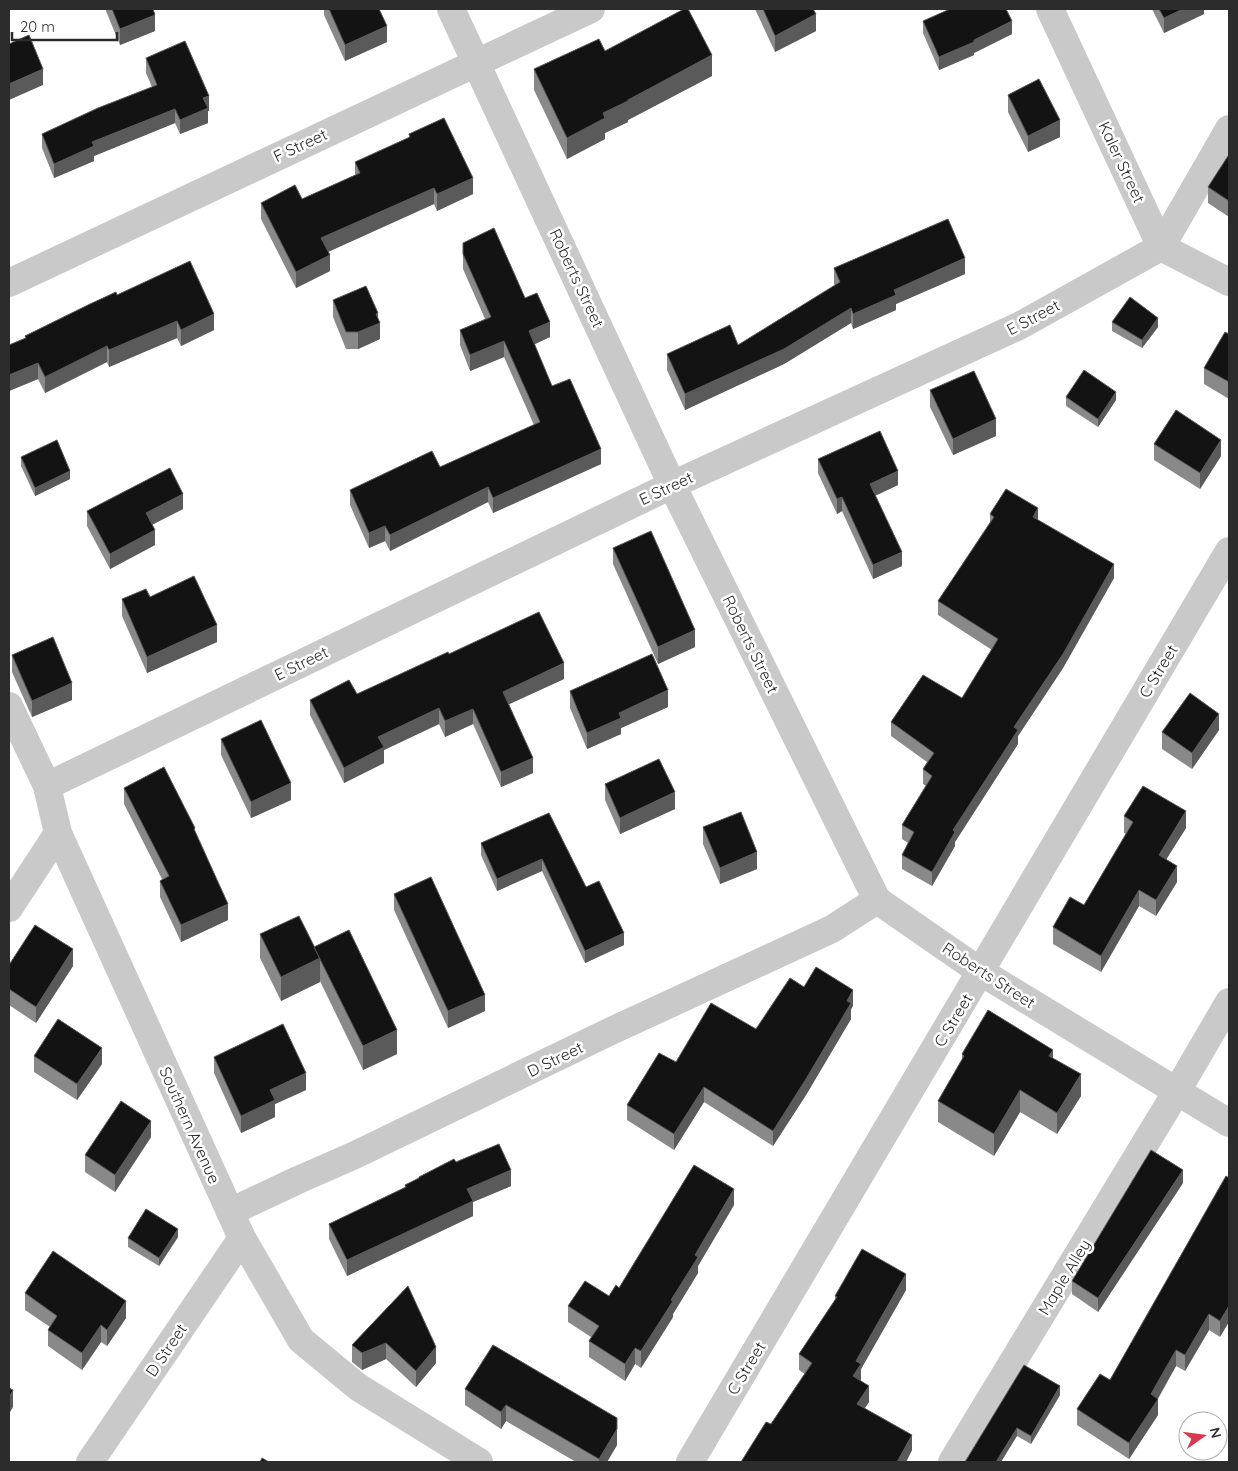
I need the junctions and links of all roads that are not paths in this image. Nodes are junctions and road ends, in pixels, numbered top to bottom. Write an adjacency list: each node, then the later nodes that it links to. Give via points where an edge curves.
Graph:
1 (451, 9): 4 (street, Roberts Street)
2 (591, 9): 4 (street, F Street)
3 (1050, 9): 6 (street, Kaler Street)
4 (477, 62): 8 (street, F Street); 9 (street, Roberts Street)
5 (1229, 129): 6 (street)
6 (1161, 247): 7 (street); 9 (street, E Street, via 1019,326)
7 (1229, 282)
8 (9, 283)
9 (672, 484): 12 (street, E Street); 14 (street, Roberts Street)
10 (1229, 551): 16 (street, C Street)
11 (9, 706): 12 (street, Southern Avenue)
12 (47, 786): 13 (street, Southern Avenue)
13 (58, 833): 15 (street); 20 (street, Southern Avenue)
14 (877, 900): 16 (street, Roberts Street); 20 (street, D Street, via 832,929)
15 (9, 908)
16 (981, 972): 18 (street, Roberts Street); 24 (street, C Street)
17 (1229, 1002): 18 (street, Maple Alley)
18 (1177, 1091): 19 (street, Roberts Street); 25 (street, Maple Alley)
19 (1229, 1123)
20 (230, 1212): 21 (street, Southern Avenue)
21 (242, 1238): 22 (street, D Street); 23 (street, Southern Avenue, via 301,1340 358,1387)
22 (90, 1462)
23 (479, 1462)
24 (690, 1462)
25 (952, 1462)

